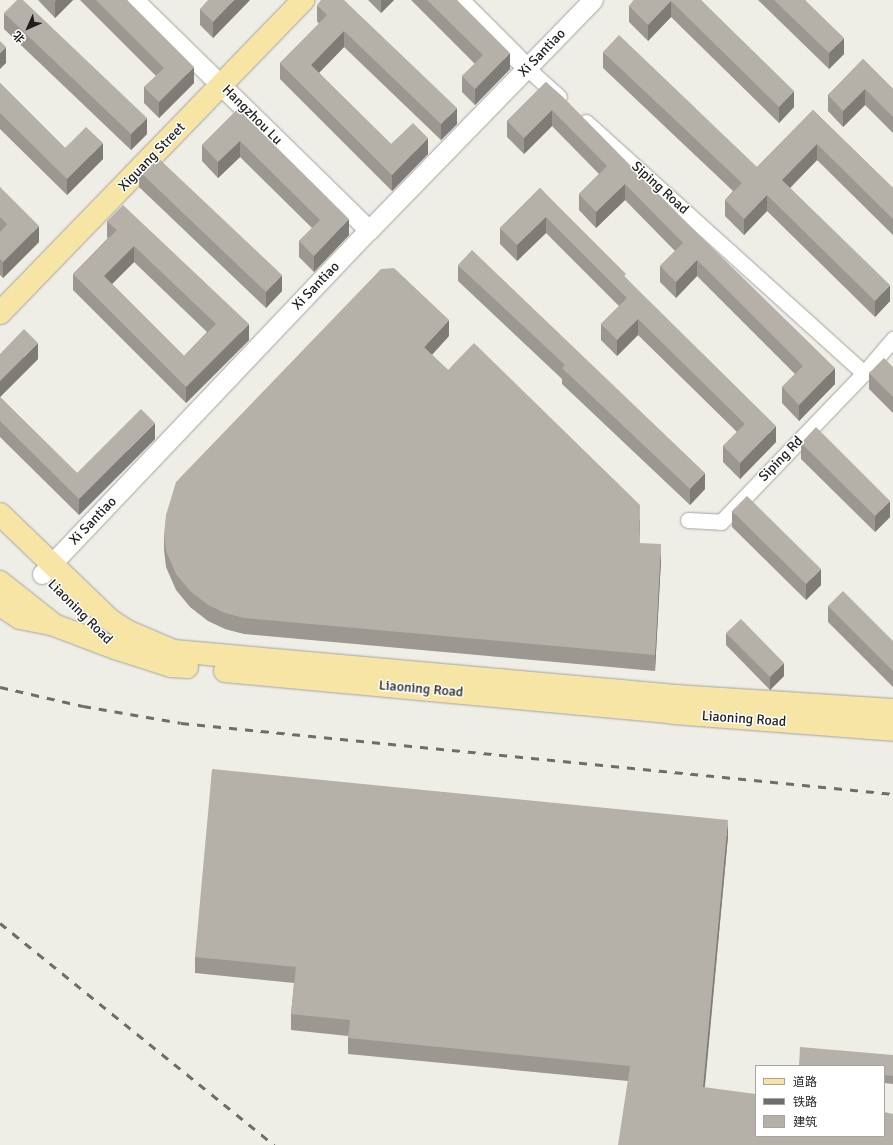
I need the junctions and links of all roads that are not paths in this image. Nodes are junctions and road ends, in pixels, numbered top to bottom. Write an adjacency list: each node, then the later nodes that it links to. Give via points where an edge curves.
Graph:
1 (134, 0): 7 (street, Hangzhou Lu)
2 (287, 0): 7 (main road)
3 (303, 0): 7 (main road, Xiguang Street)
4 (459, 0): 6 (street, Siping Road)
5 (593, 0): 6 (street, Xi Santiao)
6 (527, 68): 8 (street, Xi Santiao); 12 (street, Siping Road)
7 (217, 80): 8 (street, Hangzhou Lu); 9 (main road); 10 (main road, Xiguang Street)
8 (369, 230): 16 (street, Xi Santiao)
9 (0, 292)
10 (0, 313)
11 (893, 339): 12 (street, Siping Rd)
12 (864, 373): 14 (street, Siping Rd, via 721,522)
13 (0, 514): 16 (main road, Liaoning Road)
14 (688, 520)
15 (0, 532): 16 (main road, Liaoning Road)
16 (47, 569): 20 (main road, Liaoning Road); 21 (main road, Liaoning Road, via 127,631 174,651 676,696)
17 (0, 582): 19 (main road)
18 (0, 605): 19 (main road, via 20,618)
19 (54, 624): 20 (main road)
20 (115, 648): 22 (main road, Liaoning Road, via 171,666 674,713)
21 (893, 710)
22 (893, 730)

